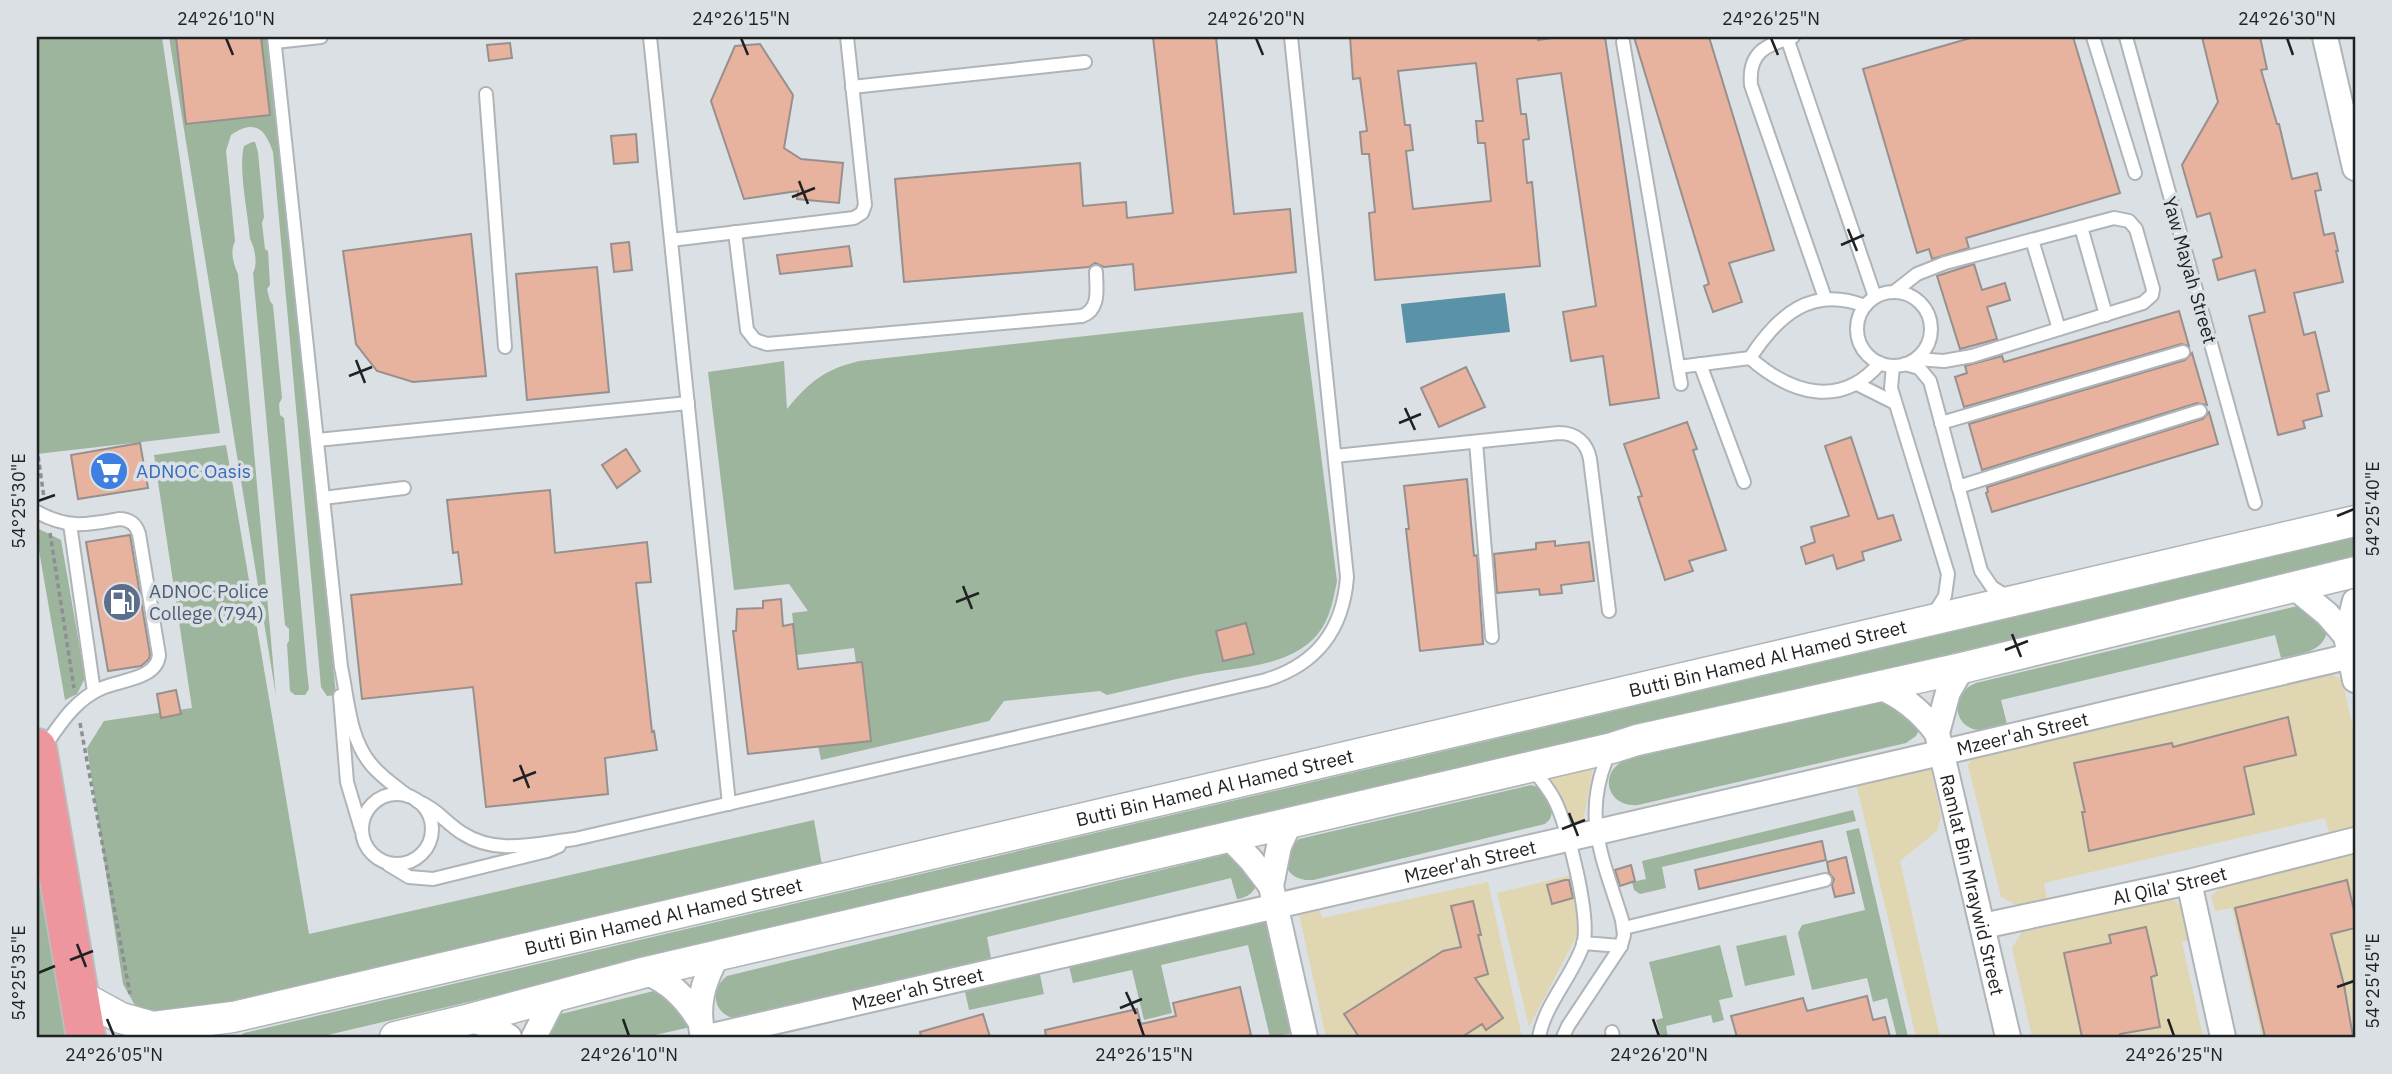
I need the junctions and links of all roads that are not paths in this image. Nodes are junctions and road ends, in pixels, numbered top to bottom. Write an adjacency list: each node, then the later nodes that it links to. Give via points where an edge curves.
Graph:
1 (321, 37): 9 (lane)
2 (650, 37): 18 (lane)
3 (847, 37): 12 (lane)
4 (1291, 37): 40 (lane)
5 (2093, 37): 15 (lane)
6 (2126, 37): 45 (lane, Yaw Mayah Street)
7 (2325, 37): 14 (street)
8 (1790, 38): 22 (lane, via 1770,44 1756,57 1751,85); 23 (lane)
9 (274, 39): 38 (lane)
10 (1623, 42): 31 (lane)
11 (1085, 62): 12 (lane)
12 (852, 87): 17 (lane, via 865,205 862,213 853,218)
13 (486, 94): 26 (lane)
14 (2355, 168)
15 (2135, 173)
16 (2081, 227): 19 (lane); 24 (lane); 24 (lane, via 2115,218 2129,221 2136,229 2152,282 2148,300)
17 (735, 232): 18 (lane); 20 (lane, via 747,330 755,340 767,344 1082,316 1096,302)
18 (671, 240): 34 (lane)
19 (2032, 240): 21 (lane, via 1931,268); 25 (lane)
20 (1096, 272)
21 (1894, 292): 23 (lane); 29 (lane, via 1916,299 1929,317 1924,351)
22 (1825, 298): 23 (lane); 28 (lane, via 1790,314)
23 (1870, 301): 29 (lane, via 1857,323 1865,351)
24 (2106, 315): 25 (lane)
25 (2059, 329): 29 (lane, via 1958,359)
26 (505, 347)
27 (2183, 352): 37 (lane)
28 (1750, 358): 30 (lane); 33 (lane, via 1797,387 1828,392)
29 (1898, 363): 33 (lane); 35 (lane, via 1891,388); 37 (lane, via 1915,365 1927,376)
30 (1700, 364): 31 (lane); 41 (lane)
31 (1678, 367): 32 (lane)
32 (1681, 384)
33 (1857, 384): 35 (lane)
34 (688, 403): 38 (lane); 67 (lane)
35 (1895, 403): 54 (lane, via 1948,574 1945,596)
36 (2200, 411): 42 (lane)
37 (1941, 423): 42 (lane)
38 (317, 440): 44 (lane)
39 (1476, 442): 40 (lane); 53 (lane, via 1567,433 1585,445); 55 (lane)
40 (1335, 456): 67 (lane, via 1346,594 1326,641 1293,670)
41 (1744, 482)
42 (1958, 487): 51 (lane, via 1981,571 1999,593)
43 (404, 488): 44 (lane)
44 (323, 498): 57 (lane)
45 (2255, 503)
46 (42, 515): 48 (lane)
47 (2355, 521): 51 (street, Butti Bin Hamed Al Hamed Street)
48 (70, 524): 61 (lane); 61 (lane, via 125,519 135,525 159,654 157,666 149,672)
49 (2355, 572): 50 (street)
50 (2293, 586): 56 (street, via 2322,609); 58 (street)
51 (2017, 601): 54 (street, Butti Bin Hamed Al Hamed Street)
52 (2355, 601): 56 (street)
53 (1609, 611)
54 (1925, 621): 88 (street, Butti Bin Hamed Al Hamed Street, via 810,884)
55 (1492, 637)
56 (2350, 649): 59 (street); 62 (street, Mzeer'ah Street)
57 (341, 667): 66 (lane, via 362,752 376,770); 70 (lane, via 347,782)
58 (1962, 667): 60 (street); 62 (street, Ramlat Bin Mraywid Street, via 1948,692)
59 (2355, 680)
60 (1877, 687): 62 (street, Ramlat Bin Mraywid Street, via 1917,709); 63 (street)
61 (94, 692): 64 (lane)
62 (1939, 743): 69 (street, Mzeer'ah Street); 79 (street, Ramlat Bin Mraywid Street)
63 (1612, 748): 65 (street); 69 (lane, via 1597,788)
64 (37, 752): 85 (main road)
65 (1529, 766): 68 (street); 72 (lane, via 1554,799)
66 (413, 798): 70 (lane, via 388,795 371,805); 73 (lane, via 486,845 518,847); 75 (lane, via 425,807 432,826 429,845 415,860)
67 (729, 804): 73 (lane)
68 (1290, 822): 71 (street); 78 (street, via 1279,846)
69 (1595, 831): 72 (street, Mzeer'ah Street); 80 (lane)
70 (362, 833): 75 (lane, via 370,852)
71 (1228, 836): 78 (street, via 1251,859); 83 (street)
72 (1567, 838): 78 (street, Mzeer'ah Street); 81 (lane, via 1585,916)
73 (575, 839): 75 (lane, via 547,851 433,879 409,877)
74 (2355, 840): 77 (street, Al Qila' Street)
75 (386, 863)
76 (1825, 880): 80 (lane)
77 (2189, 882): 79 (street, Al Qila' Street); 98 (street)
78 (1273, 895): 89 (street, Mzeer'ah Street); 94 (street)
79 (1983, 926): 97 (street, Ramlat Bin Mraywid Street)
80 (1624, 928): 82 (lane)
81 (1583, 943): 82 (lane); 95 (lane)
82 (1621, 946): 96 (lane)
83 (717, 956): 84 (street); 89 (street, via 702,992)
84 (646, 972): 86 (street); 89 (street, via 676,990)
85 (77, 994): 88 (street, Butti Bin Hamed Al Hamed Street, via 153,1027); 90 (main road)
86 (555, 996): 87 (street); 93 (street)
87 (470, 1019): 91 (street); 92 (street)
88 (228, 1027)
89 (703, 1031)
90 (86, 1037)
91 (395, 1037)
92 (509, 1037)
93 (534, 1037)
94 (1305, 1037)
95 (1539, 1037)
96 (1563, 1037)
97 (2008, 1037)
98 (2224, 1037)

